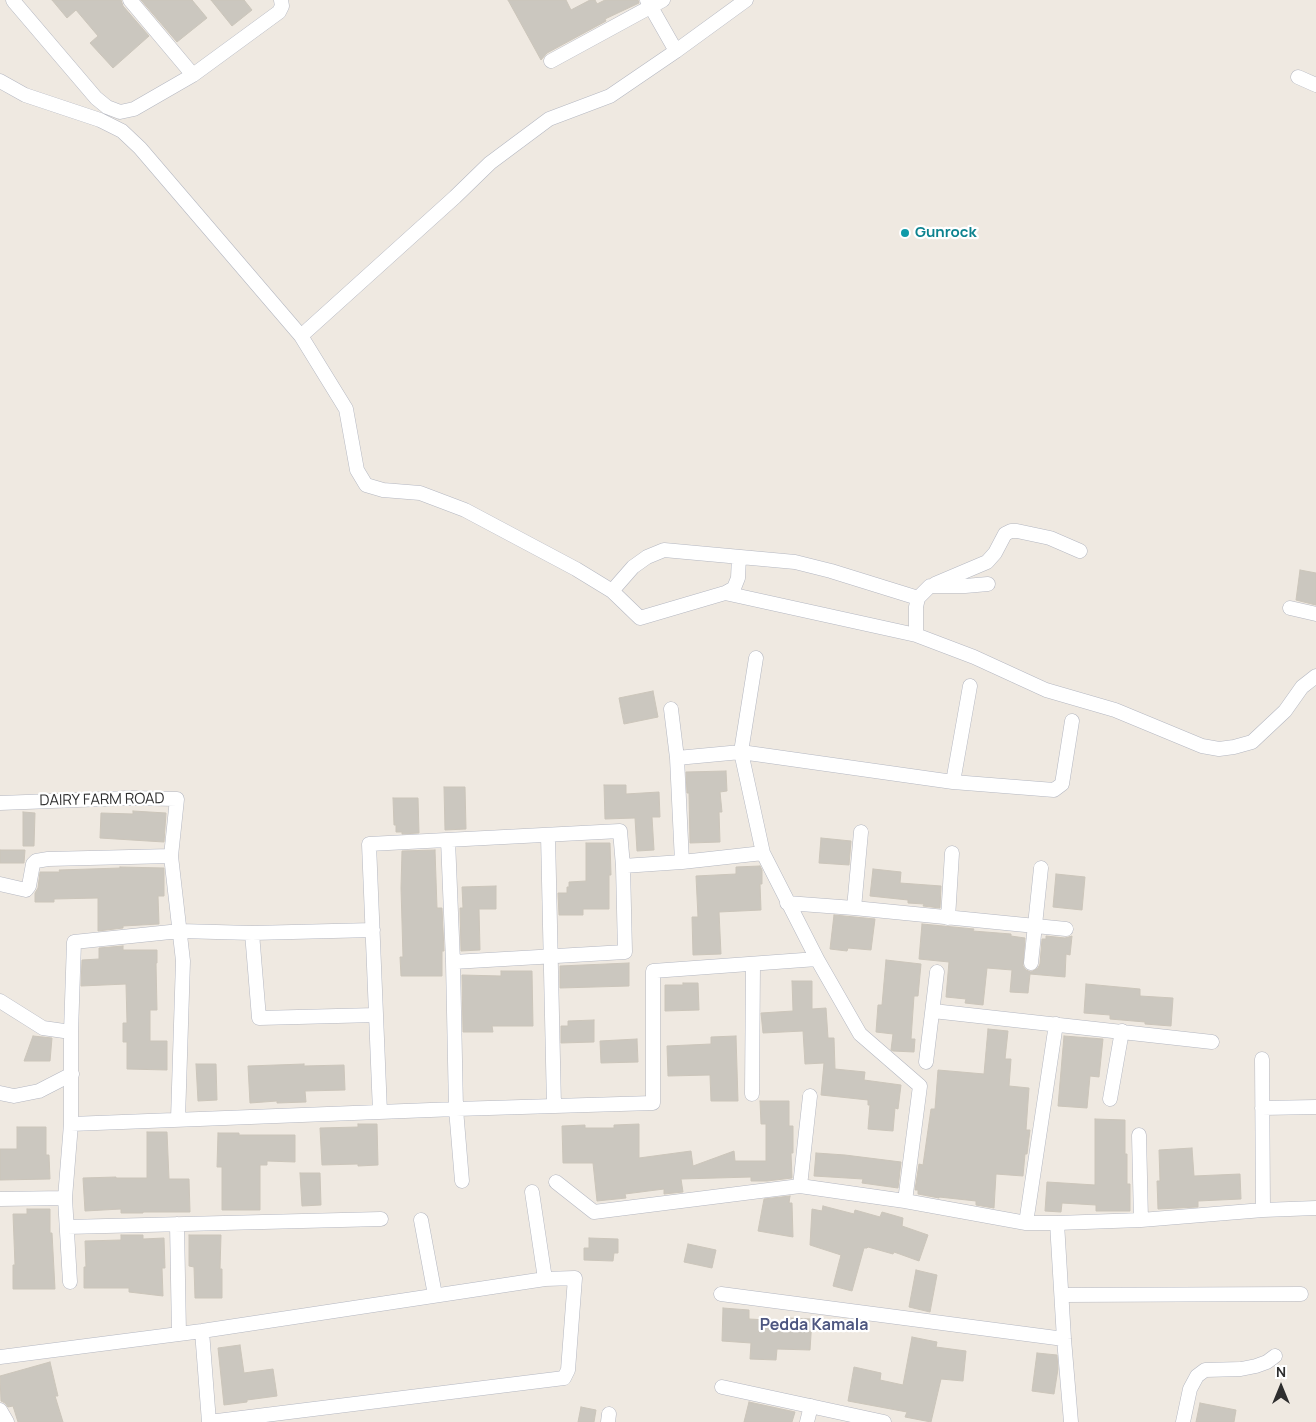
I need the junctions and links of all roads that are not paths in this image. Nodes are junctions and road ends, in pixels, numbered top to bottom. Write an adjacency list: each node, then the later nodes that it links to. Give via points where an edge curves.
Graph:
1 (13, 0): 8 (street, via 107,107 120,112 134,109)
2 (130, 0): 8 (street)
3 (281, 0): 8 (street, via 279,12)
4 (746, 0): 6 (street)
5 (654, 2): 6 (street); 7 (street)
6 (676, 51): 12 (street, via 610,96 549,119 490,162 455,198)
7 (551, 61)
8 (193, 76)
9 (1298, 77): 11 (street)
10 (0, 81): 12 (street, via 25,95 100,120 122,131)
11 (1316, 85)
12 (301, 336): 17 (street, via 346,409 357,470 366,485 420,493 465,510)
13 (1080, 551): 16 (street, via 1050,538 1011,531 1005,534 987,562)
14 (739, 557): 17 (street, via 664,550 633,567); 18 (street, via 734,588); 19 (street, via 795,562 831,570)
15 (988, 584): 16 (street)
16 (930, 586): 19 (street)
17 (612, 591): 18 (street, via 640,618)
18 (725, 592): 22 (street)
19 (918, 598): 22 (street)
20 (1290, 608): 21 (street)
21 (1316, 614)
22 (916, 634): 24 (street, via 974,656 1046,690 1116,710 1202,746 1219,749 1252,742)
23 (756, 658): 28 (street)
24 (1316, 676)
25 (970, 686): 30 (street)
26 (671, 710): 29 (street)
27 (1072, 721): 30 (street, via 1062,784 1054,790)
28 (741, 752): 29 (street); 30 (street); 35 (street)
29 (677, 758): 38 (street)
30 (953, 782)
31 (0, 802): 37 (street, DAIRY FARM ROAD, via 176,799)
32 (861, 832): 43 (street)
33 (548, 835): 34 (street); 39 (street, via 620,831); 50 (street)
34 (448, 840): 47 (street, via 369,844); 52 (street)
35 (763, 853): 38 (street); 42 (street)
36 (952, 853): 44 (street)
37 (171, 856): 41 (street, via 48,859 33,864 26,890); 48 (street)
38 (682, 862): 39 (street)
39 (623, 866): 50 (street, via 625,952)
40 (1041, 868): 45 (street)
41 (0, 884)
42 (787, 902): 43 (street); 51 (street)
43 (854, 908): 44 (street)
44 (948, 918): 45 (street)
45 (1035, 926): 46 (street); 53 (street)
46 (1066, 929)
47 (373, 930): 49 (street); 58 (street)
48 (180, 931): 49 (street); 61 (street, via 74,942); 75 (street, via 183,961)
49 (252, 933): 58 (street, via 259,1018)
50 (551, 956): 52 (street); 70 (street)
51 (816, 959): 54 (street); 84 (street, via 860,1034 920,1086)
52 (453, 962): 73 (street)
53 (1032, 962)
54 (753, 964): 67 (street); 70 (street, via 653,971 653,1103)
55 (937, 972): 57 (street)
56 (0, 1002): 61 (street, via 43,1028)
57 (933, 1011): 59 (street); 64 (street)
58 (376, 1015): 74 (street)
59 (1056, 1024): 60 (street); 90 (street)
60 (1122, 1031): 62 (street); 69 (street)
61 (71, 1032): 65 (street)
62 (1212, 1042)
63 (1262, 1059): 72 (street)
64 (926, 1062)
65 (72, 1074): 66 (street, via 39,1091 14,1096); 76 (street)
66 (0, 1093)
67 (752, 1094)
68 (810, 1096): 80 (street)
69 (1110, 1100)
70 (554, 1106): 73 (street)
71 (1316, 1107): 72 (street)
72 (1262, 1108): 86 (street)
73 (456, 1109): 74 (street); 78 (street)
74 (380, 1112): 75 (street)
75 (178, 1119): 76 (street)
76 (71, 1124): 82 (street)
77 (1138, 1135): 89 (street)
78 (462, 1181)
79 (556, 1182): 80 (street, via 594,1212)
80 (800, 1186): 84 (street)
81 (532, 1192): 94 (street)
82 (65, 1198): 83 (street); 93 (street)
83 (0, 1199)
84 (905, 1201): 90 (street)
85 (1316, 1208): 86 (street)
86 (1263, 1210): 89 (street)
87 (380, 1219): 92 (street)
88 (421, 1220): 98 (street)
89 (1141, 1220): 91 (street)
90 (1026, 1223): 91 (street)
91 (1057, 1223): 99 (street)
92 (177, 1224): 93 (street); 101 (street)
93 (66, 1227): 95 (street)
94 (545, 1279): 98 (street); 100 (street, via 575,1278 568,1370 564,1378 209,1422)
95 (70, 1282)
96 (721, 1294): 102 (street)
97 (1301, 1294): 99 (street)
98 (435, 1295): 100 (street)
99 (1062, 1295): 102 (street)
100 (202, 1331): 101 (street)
101 (179, 1334): 104 (street)
102 (1064, 1339): 111 (street)
103 (1275, 1356): 112 (street, via 1267,1362 1241,1369 1205,1370 1197,1376 1190,1389)
104 (0, 1357)
105 (722, 1388): 106 (street)
106 (811, 1406): 109 (street); 110 (street)
107 (0, 1410): 108 (street)
108 (7, 1422)
109 (807, 1422)
110 (884, 1422)
111 (1071, 1422)
112 (1183, 1422)

